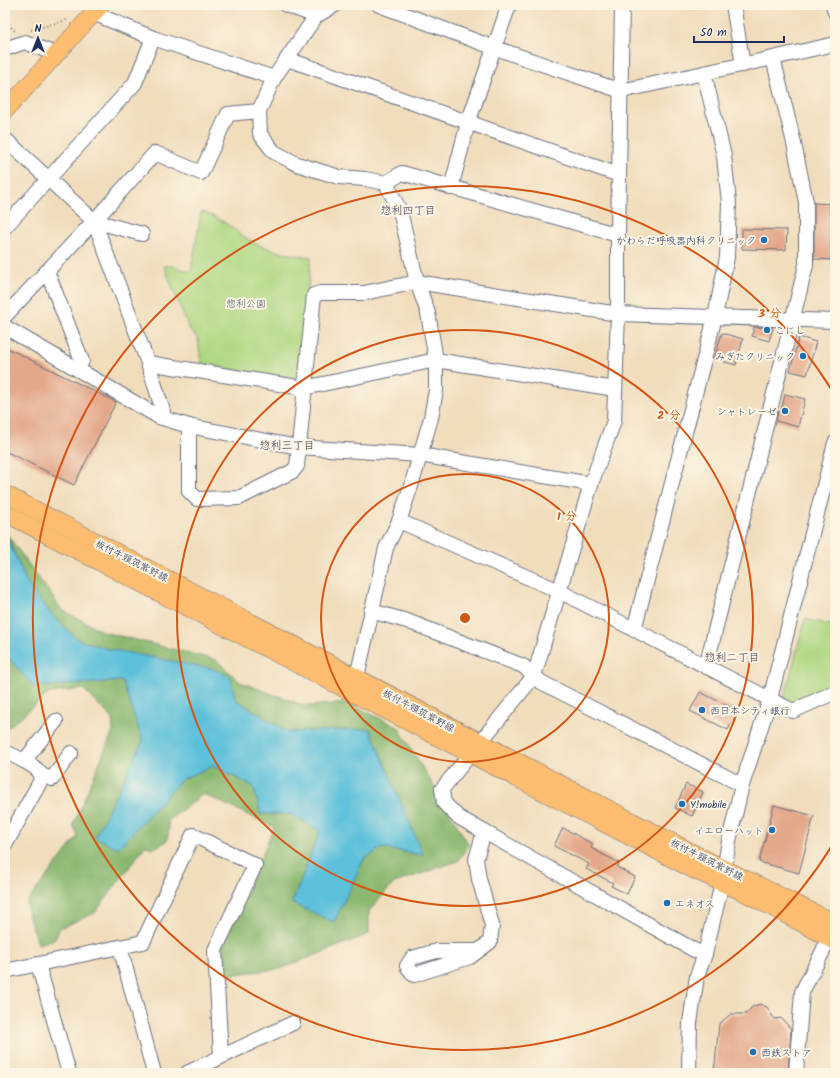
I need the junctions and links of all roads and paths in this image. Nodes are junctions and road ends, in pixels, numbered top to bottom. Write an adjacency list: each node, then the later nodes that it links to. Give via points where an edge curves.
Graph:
1 (286, 5): 10 (street)
2 (335, 5): 10 (street)
3 (379, 5): 17 (street)
4 (509, 5): 17 (street)
5 (622, 5): 25 (street)
6 (733, 5): 22 (street)
7 (833, 5): 9 (street)
8 (97, 9): 15 (street); 19 (main road)
9 (835, 12)
10 (316, 16): 21 (street)
11 (70, 19): 13 (path)
12 (5, 22): 14 (path)
13 (25, 31)
14 (17, 33)
15 (153, 38): 24 (street); 31 (street, via 135,83)
16 (835, 44): 20 (street)
17 (495, 48): 25 (street); 28 (street)
18 (5, 49): 19 (street, via 25,42)
19 (55, 54): 26 (main road)
20 (773, 58): 22 (street); 43 (street, via 806,202 806,264)
21 (287, 59): 24 (street); 28 (street)
22 (743, 65): 23 (street)
23 (704, 73): 25 (street); 42 (street, via 724,156 729,203 727,257)
24 (274, 78): 27 (street)
25 (621, 91): 30 (street)
26 (5, 111)
27 (259, 111): 32 (street, via 260,134 274,152 297,164 339,177); 34 (street, via 228,114 200,174 155,153)
28 (468, 123): 30 (street); 33 (street)
29 (5, 139): 31 (street)
30 (619, 175): 37 (street)
31 (48, 178): 34 (street); 35 (street)
32 (386, 183): 33 (street, via 402,174); 39 (street, via 400,211)
33 (451, 188): 37 (street)
34 (94, 221): 36 (street); 38 (street); 47 (street)
35 (5, 227)
36 (142, 234)
37 (618, 235): 40 (street)
38 (46, 271): 41 (street); 48 (street, via 82,360)
39 (417, 282): 40 (street); 46 (street, via 428,313); 49 (street, via 364,293 320,293 314,296)
40 (618, 314): 42 (street); 50 (street)
41 (5, 316)
42 (715, 317): 43 (street); 62 (street)
43 (793, 320): 44 (street); 63 (street)
44 (835, 321)
45 (5, 327): 48 (street)
46 (436, 360): 49 (street); 50 (street); 55 (street, via 436,390)
47 (148, 363): 49 (street); 51 (street, via 163,411)
48 (78, 368): 51 (street)
49 (304, 388): 54 (street)
50 (615, 389): 56 (street, via 614,421)
51 (159, 417): 52 (street)
52 (190, 426): 54 (street); 54 (street, via 190,491 197,499 239,498 293,471 297,466)
53 (835, 443): 67 (street)
54 (298, 447): 55 (street)
55 (420, 455): 56 (street); 59 (street)
56 (591, 484): 60 (street)
57 (5, 494): 65 (main road, 板付牛頸筑紫野線)
58 (5, 513): 69 (main road, 板付牛頸筑紫野線)
59 (399, 521): 60 (street); 61 (street, via 386,548)
60 (558, 591): 62 (street); 64 (street)
61 (371, 611): 64 (street, via 407,621 516,663); 65 (street)
62 (634, 630): 63 (street)
63 (706, 667): 67 (street)
64 (534, 676): 69 (street); 74 (street, via 541,682)
65 (357, 677): 69 (main road, 板付牛頸筑紫野線)
66 (835, 692): 67 (street, via 793,711)
67 (770, 699): 74 (street)
68 (56, 721): 72 (street)
69 (476, 748): 75 (street, via 442,788 444,804 458,817); 77 (main road, 板付牛頸筑紫野線)
70 (5, 752): 72 (street)
71 (71, 753): 73 (street, via 52,779)
72 (24, 761): 73 (street)
73 (41, 775): 76 (street, via 40,782)
74 (742, 784): 77 (street)
75 (484, 832): 80 (street, via 476,859 492,925 490,942); 81 (street)
76 (5, 845)
77 (723, 876): 78 (main road, 板付牛頸筑紫野線); 81 (street)
78 (833, 929): 90 (street, via 802,992)
79 (120, 947): 82 (street); 85 (street, via 143,942 193,835 255,865 215,950); 87 (street)
80 (478, 951)
81 (705, 954): 89 (street, via 697,976 691,1015)
82 (38, 964): 83 (street); 86 (street)
83 (5, 971)
84 (293, 1023): 85 (street)
85 (221, 1056): 88 (street)
86 (69, 1073)
87 (154, 1073)
88 (187, 1073)
89 (689, 1073)
90 (796, 1073)

